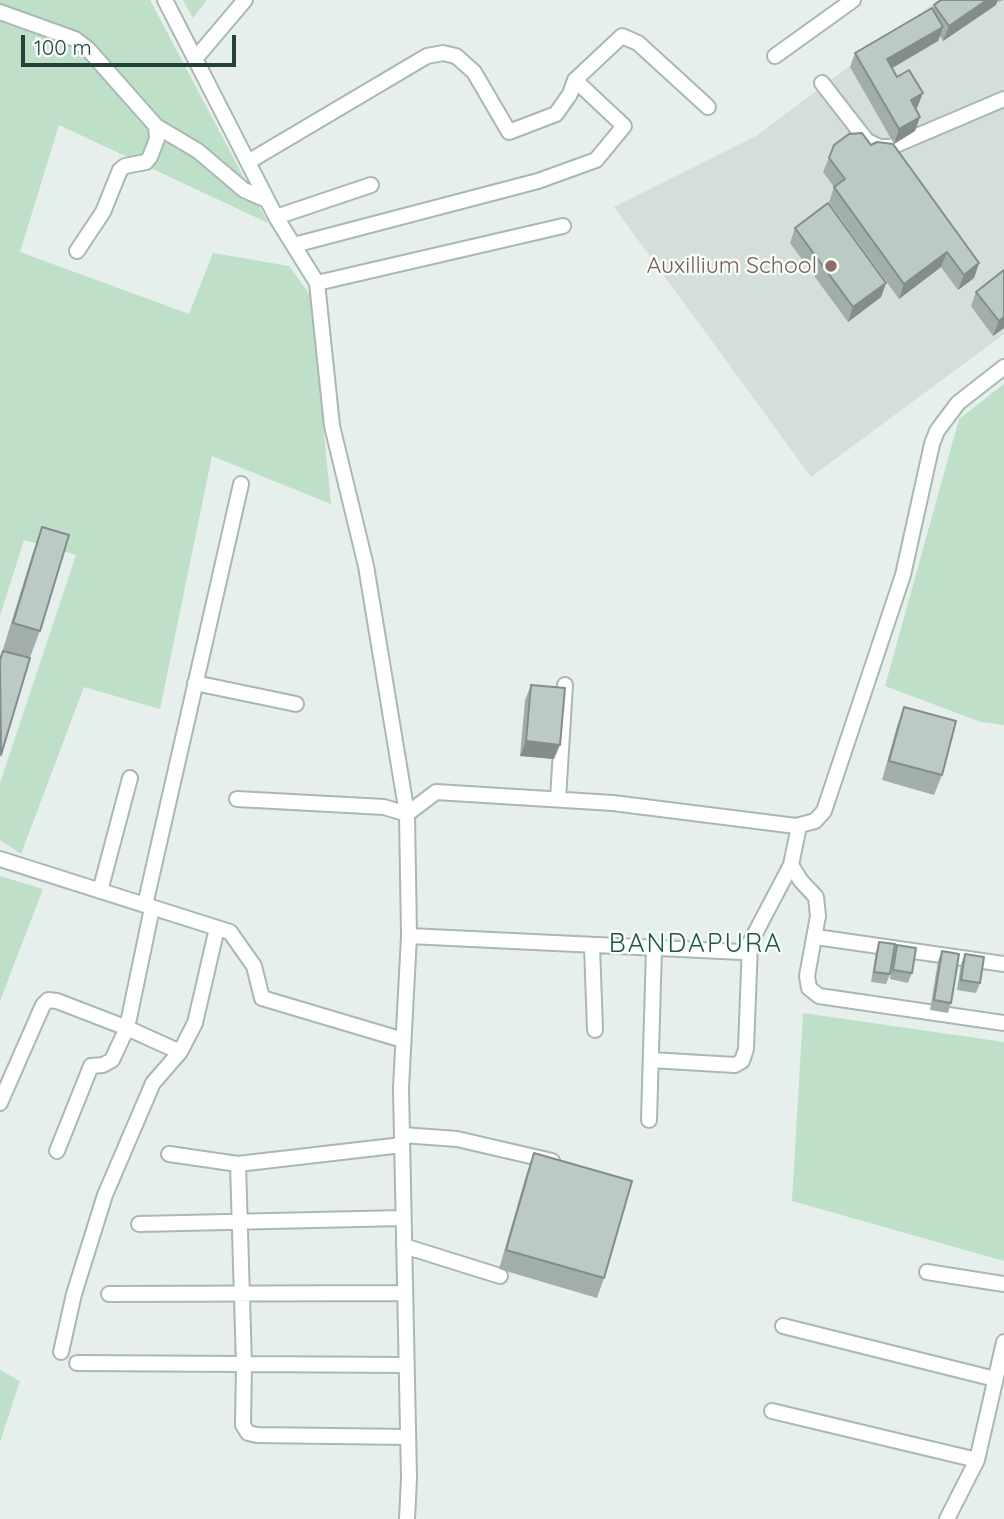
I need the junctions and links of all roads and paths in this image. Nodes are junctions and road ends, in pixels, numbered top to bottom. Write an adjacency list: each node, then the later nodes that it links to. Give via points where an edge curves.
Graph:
1 (165, 0): 6 (street)
2 (245, 0): 6 (street)
3 (853, 0): 5 (street)
4 (0, 12): 11 (street, via 75,39)
5 (775, 56)
6 (195, 59): 12 (street)
7 (575, 80): 10 (street, via 622,36 638,43); 12 (street, via 556,114 509,132 474,72 456,56 427,56); 17 (street, via 624,126 596,160 538,181)
8 (822, 83): 9 (street, via 867,141 891,147)
9 (1004, 99)
10 (708, 107)
11 (156, 126): 14 (street, via 198,151 244,190); 18 (street, via 150,157 120,170 103,212)
12 (248, 162): 14 (street)
13 (371, 185): 15 (street)
14 (267, 200): 15 (street)
15 (276, 217): 17 (street)
16 (563, 226): 19 (street)
17 (294, 246): 19 (street)
18 (77, 251)
19 (317, 283): 28 (street, via 332,426 366,566)
20 (1004, 367): 29 (street, via 958,403 937,431 903,575 824,811 815,821)
21 (241, 484): 22 (street)
22 (195, 683): 24 (street); 33 (street)
23 (565, 685): 27 (street)
24 (296, 704)
25 (130, 778): 32 (street)
26 (237, 799): 28 (street, via 384,807)
27 (558, 799): 28 (street, via 436,792); 29 (street)
28 (407, 814): 35 (street)
29 (799, 826): 31 (street)
30 (0, 859): 32 (street)
31 (791, 865): 36 (street, via 816,897); 37 (street)
32 (100, 891): 33 (street)
33 (148, 907): 34 (street); 42 (street)
34 (217, 928): 44 (street, via 230,932 254,966 262,998); 45 (street, via 195,1023)
35 (409, 936): 38 (street); 44 (street)
36 (816, 937): 40 (street); 41 (street, via 807,976 809,988 819,996)
37 (750, 943): 39 (street, via 742,952); 46 (street, via 742,1061 736,1065)
38 (592, 946): 39 (street); 43 (street)
39 (654, 949): 46 (street)
40 (1004, 964)
41 (1004, 1023)
42 (127, 1028): 45 (street); 47 (street, via 48,1000); 50 (street, via 112,1060 91,1066)
43 (595, 1030)
44 (403, 1040): 49 (street)
45 (180, 1052): 66 (street, via 152,1083 105,1195)
46 (651, 1060): 48 (street)
47 (0, 1103)
48 (649, 1120)
49 (402, 1140): 52 (street); 53 (street, via 457,1139); 54 (street)
50 (57, 1151)
51 (169, 1154): 52 (street)
52 (238, 1164): 55 (street)
53 (570, 1165)
54 (403, 1219): 55 (street); 57 (street)
55 (240, 1222): 56 (street); 61 (street)
56 (139, 1224)
57 (404, 1246): 59 (street); 62 (street)
58 (927, 1272): 60 (street)
59 (500, 1276)
60 (1004, 1284)
61 (243, 1292): 62 (street); 63 (street); 68 (street)
62 (405, 1293): 69 (street)
63 (109, 1294)
64 (783, 1326): 70 (street)
65 (1004, 1342): 70 (street)
66 (61, 1352)
67 (76, 1363): 68 (street)
68 (244, 1365): 69 (street); 72 (street, via 243,1425 248,1433)
69 (406, 1365): 72 (street)
70 (995, 1379): 73 (street)
71 (772, 1411): 73 (street)
72 (408, 1437): 74 (street)
73 (977, 1460): 75 (street)
74 (407, 1519)
75 (947, 1519)

